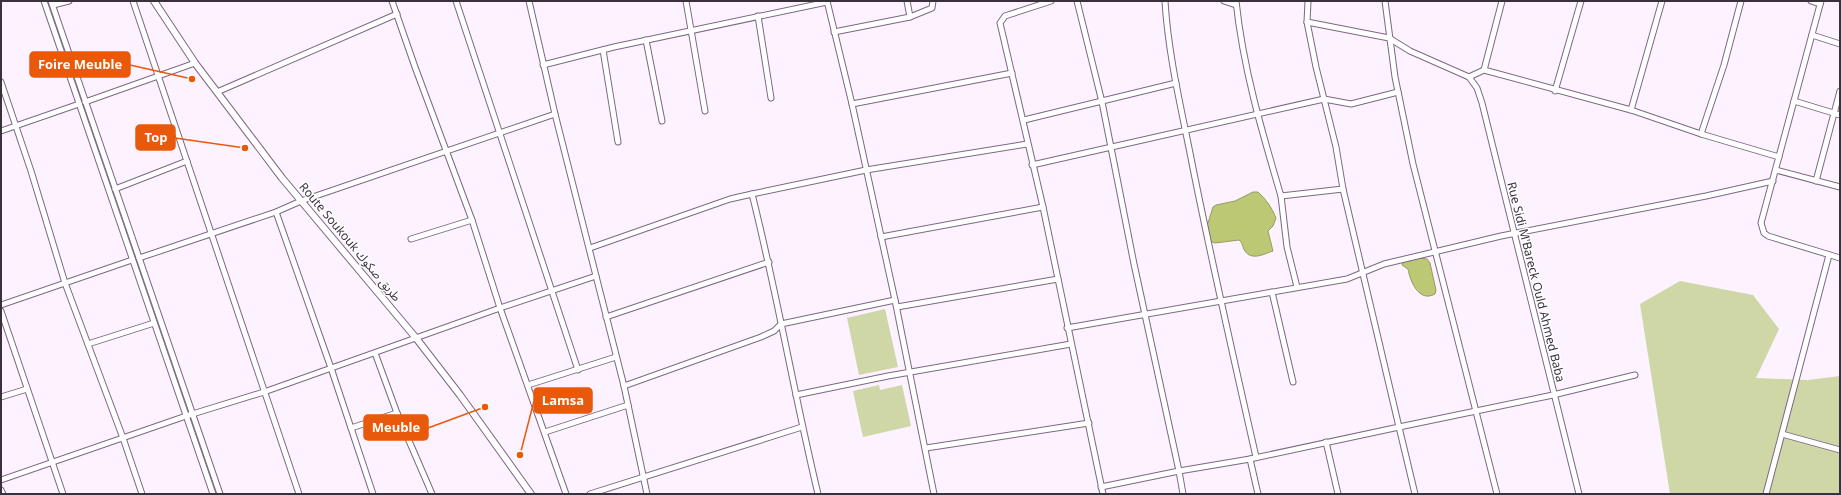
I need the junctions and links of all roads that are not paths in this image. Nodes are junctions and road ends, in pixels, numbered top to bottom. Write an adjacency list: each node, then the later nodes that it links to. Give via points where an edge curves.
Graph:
1 (44, 1): 54 (street)
2 (69, 1): 24 (street)
3 (133, 1): 41 (street)
4 (154, 1): 37 (street, Route Soukouk طريق صكوك)
5 (392, 1): 26 (street)
6 (456, 1): 66 (street)
7 (529, 1): 38 (street)
8 (686, 1): 30 (street)
9 (907, 1): 28 (street)
10 (933, 1): 28 (street, via 932,8)
11 (1051, 1): 40 (street, via 1002,18 1000,23)
12 (1077, 1): 53 (street)
13 (1165, 1): 44 (street)
14 (1224, 1): 25 (street)
15 (1308, 1): 29 (street)
16 (1385, 1): 33 (street)
17 (1502, 1): 39 (street)
18 (1581, 1): 45 (street)
19 (1662, 1): 56 (street)
20 (1741, 1): 67 (street, via 1724,65)
21 (1811, 1): 23 (street)
22 (827, 2): 27 (street); 31 (street)
23 (1820, 2): 32 (street)
24 (52, 3): 52 (street)
25 (1236, 3): 58 (street)
26 (397, 14): 47 (street); 71 (street)
27 (758, 16): 30 (street); 49 (street)
28 (910, 17): 31 (street)
29 (1307, 22): 33 (street); 50 (street)
30 (691, 30): 34 (street); 57 (street)
31 (834, 32): 55 (street)
32 (1812, 35): 35 (street); 51 (street)
33 (1389, 38): 42 (street, via 1410,51); 48 (street)
34 (646, 40): 36 (street); 62 (street)
35 (1840, 44)
36 (603, 50): 38 (street); 68 (street)
37 (195, 63): 41 (street); 47 (street, Route Soukouk طريق صكوك)
38 (544, 66): 59 (street)
39 (1484, 70): 42 (street); 45 (street)
40 (1012, 73): 55 (street); 61 (street)
41 (158, 76): 52 (street); 73 (street)
42 (1469, 77): 89 (street, Rue Sidi M'Bareck Ould Ahmed Baba, via 1477,88 1482,103)
43 (1, 82): 63 (street)
44 (1176, 83): 53 (street); 64 (street)
45 (1555, 91): 56 (street)
46 (1840, 91): 60 (street)
47 (217, 92): 84 (street, Route Soukouk طريق صكوك)
48 (1398, 92): 50 (street, via 1351,104); 93 (street)
49 (771, 98)
50 (1324, 99): 58 (street); 80 (street)
51 (1794, 101): 60 (street); 72 (street)
52 (85, 102): 81 (street)
53 (1102, 102): 61 (street); 70 (street)
54 (79, 104): 63 (street); 97 (street)
55 (852, 104): 75 (street)
56 (1631, 110): 67 (street)
57 (705, 111)
58 (1256, 113): 64 (street); 83 (street)
59 (556, 114): 66 (street); 92 (street)
60 (1837, 114): 78 (street)
61 (1024, 120): 69 (street)
62 (662, 121)
63 (16, 126): 65 (street); 102 (street)
64 (1185, 130): 70 (street); 107 (street)
65 (1, 131)
66 (501, 132): 71 (street); 104 (street)
67 (1701, 134): 72 (street)
68 (618, 142)
69 (1027, 144): 74 (street); 75 (street)
70 (1111, 148): 74 (street); 112 (street)
71 (447, 151): 84 (street); 87 (street)
72 (1779, 157): 76 (street)
73 (187, 161): 81 (street); 88 (street)
74 (1032, 165): 85 (street)
75 (866, 170): 82 (street); 90 (street)
76 (1776, 170): 77 (street); 78 (street)
77 (1773, 181): 89 (street); 94 (street, via 1761,223 1764,233)
78 (1816, 181): 79 (street)
79 (1840, 187)
80 (1343, 188): 83 (street); 99 (street)
81 (115, 189): 95 (street)
82 (752, 194): 92 (street, via 730,199); 98 (street)
83 (1281, 196): 103 (street, via 1287,247)
84 (301, 201): 86 (street); 117 (street, Route Soukouk طريق صكوك)
85 (1043, 207): 90 (street); 101 (street)
86 (276, 212): 88 (street); 122 (street)
87 (472, 220): 91 (street); 110 (street)
88 (211, 234): 95 (street); 130 (street)
89 (1515, 235): 93 (street); 132 (street, Rue Sidi M'Bareck Ould Ahmed Baba)
90 (881, 236): 106 (street)
91 (411, 239)
92 (590, 248): 100 (street)
93 (1434, 252): 99 (street); 135 (street)
94 (1829, 255): 96 (street); 144 (street)
95 (139, 258): 137 (street)
96 (1840, 258)
97 (132, 260): 102 (street); 114 (street)
98 (769, 262): 113 (street); 115 (street)
99 (1364, 270): 103 (street, via 1347,279); 141 (street)
100 (596, 276): 104 (street); 113 (street)
101 (1058, 279): 109 (street); 116 (street)
102 (65, 283): 108 (street); 118 (street)
103 (1297, 287): 105 (street)
104 (552, 290): 110 (street); 123 (street)
105 (1272, 292): 107 (street); 126 (street)
106 (895, 300): 109 (street); 115 (street)
107 (1220, 301): 112 (street); 149 (street)
108 (1, 305)
109 (897, 307): 124 (street)
110 (500, 308): 117 (street); 127 (street)
111 (1, 311): 129 (street)
112 (1144, 314): 116 (street); 152 (street)
113 (606, 317): 121 (street)
114 (154, 323): 118 (street); 138 (street)
115 (781, 324): 128 (street, via 765,335); 131 (street)
116 (1067, 328): 119 (street)
117 (416, 338): 120 (street); 165 (street, Route Soukouk طريق صكوك)
118 (88, 344): 145 (street)
119 (1071, 344): 124 (street); 139 (street)
120 (375, 353): 122 (street); 136 (street)
121 (616, 357): 123 (street); 128 (street)
122 (331, 368): 130 (street); 142 (street)
123 (578, 370): 127 (street)
124 (910, 373): 131 (street); 147 (street)
125 (1636, 375): 132 (street)
126 (1293, 382)
127 (528, 386): 143 (street)
128 (624, 386): 134 (street)
129 (27, 389): 133 (street); 151 (street)
130 (264, 392): 137 (street); 162 (street)
131 (796, 395): 140 (street)
132 (1553, 395): 135 (street); 177 (street, Rue Sidi M'Bareck Ould Ahmed Baba)
133 (1, 397)
134 (628, 405): 143 (street); 153 (street)
135 (1475, 411): 141 (street); 176 (street)
136 (397, 413): 142 (street); 164 (street)
137 (192, 414): 138 (street); 161 (street)
138 (186, 416): 145 (street); 160 (street)
139 (1089, 423): 147 (street); 155 (street)
140 (802, 427): 153 (street); 169 (street)
141 (1399, 427): 146 (street); 175 (street)
142 (351, 428): 163 (street)
143 (545, 432): 166 (street)
144 (1782, 434): 148 (street); 178 (street)
145 (123, 438): 151 (street); 159 (street)
146 (1326, 442): 149 (street); 174 (street)
147 (926, 448): 170 (street)
148 (1840, 450)
149 (1256, 457): 150 (street)
150 (1250, 459): 152 (street); 173 (street)
151 (52, 462): 154 (street); 158 (street)
152 (1179, 471): 155 (street); 172 (street)
153 (643, 477): 167 (street); 168 (street)
154 (1, 480)
155 (1101, 487): 171 (street)
156 (1, 490): 157 (street)
157 (2, 494)
158 (63, 494)
159 (142, 494)
160 (213, 494)
161 (220, 494)
162 (299, 494)
163 (373, 494)
164 (432, 494)
165 (531, 494)
166 (566, 494)
167 (590, 494)
168 (647, 494)
169 (818, 494)
170 (934, 494)
171 (1103, 494)
172 (1183, 494)
173 (1258, 494)
174 (1338, 494)
175 (1416, 494)
176 (1497, 494)
177 (1579, 494)
178 (1766, 494)

